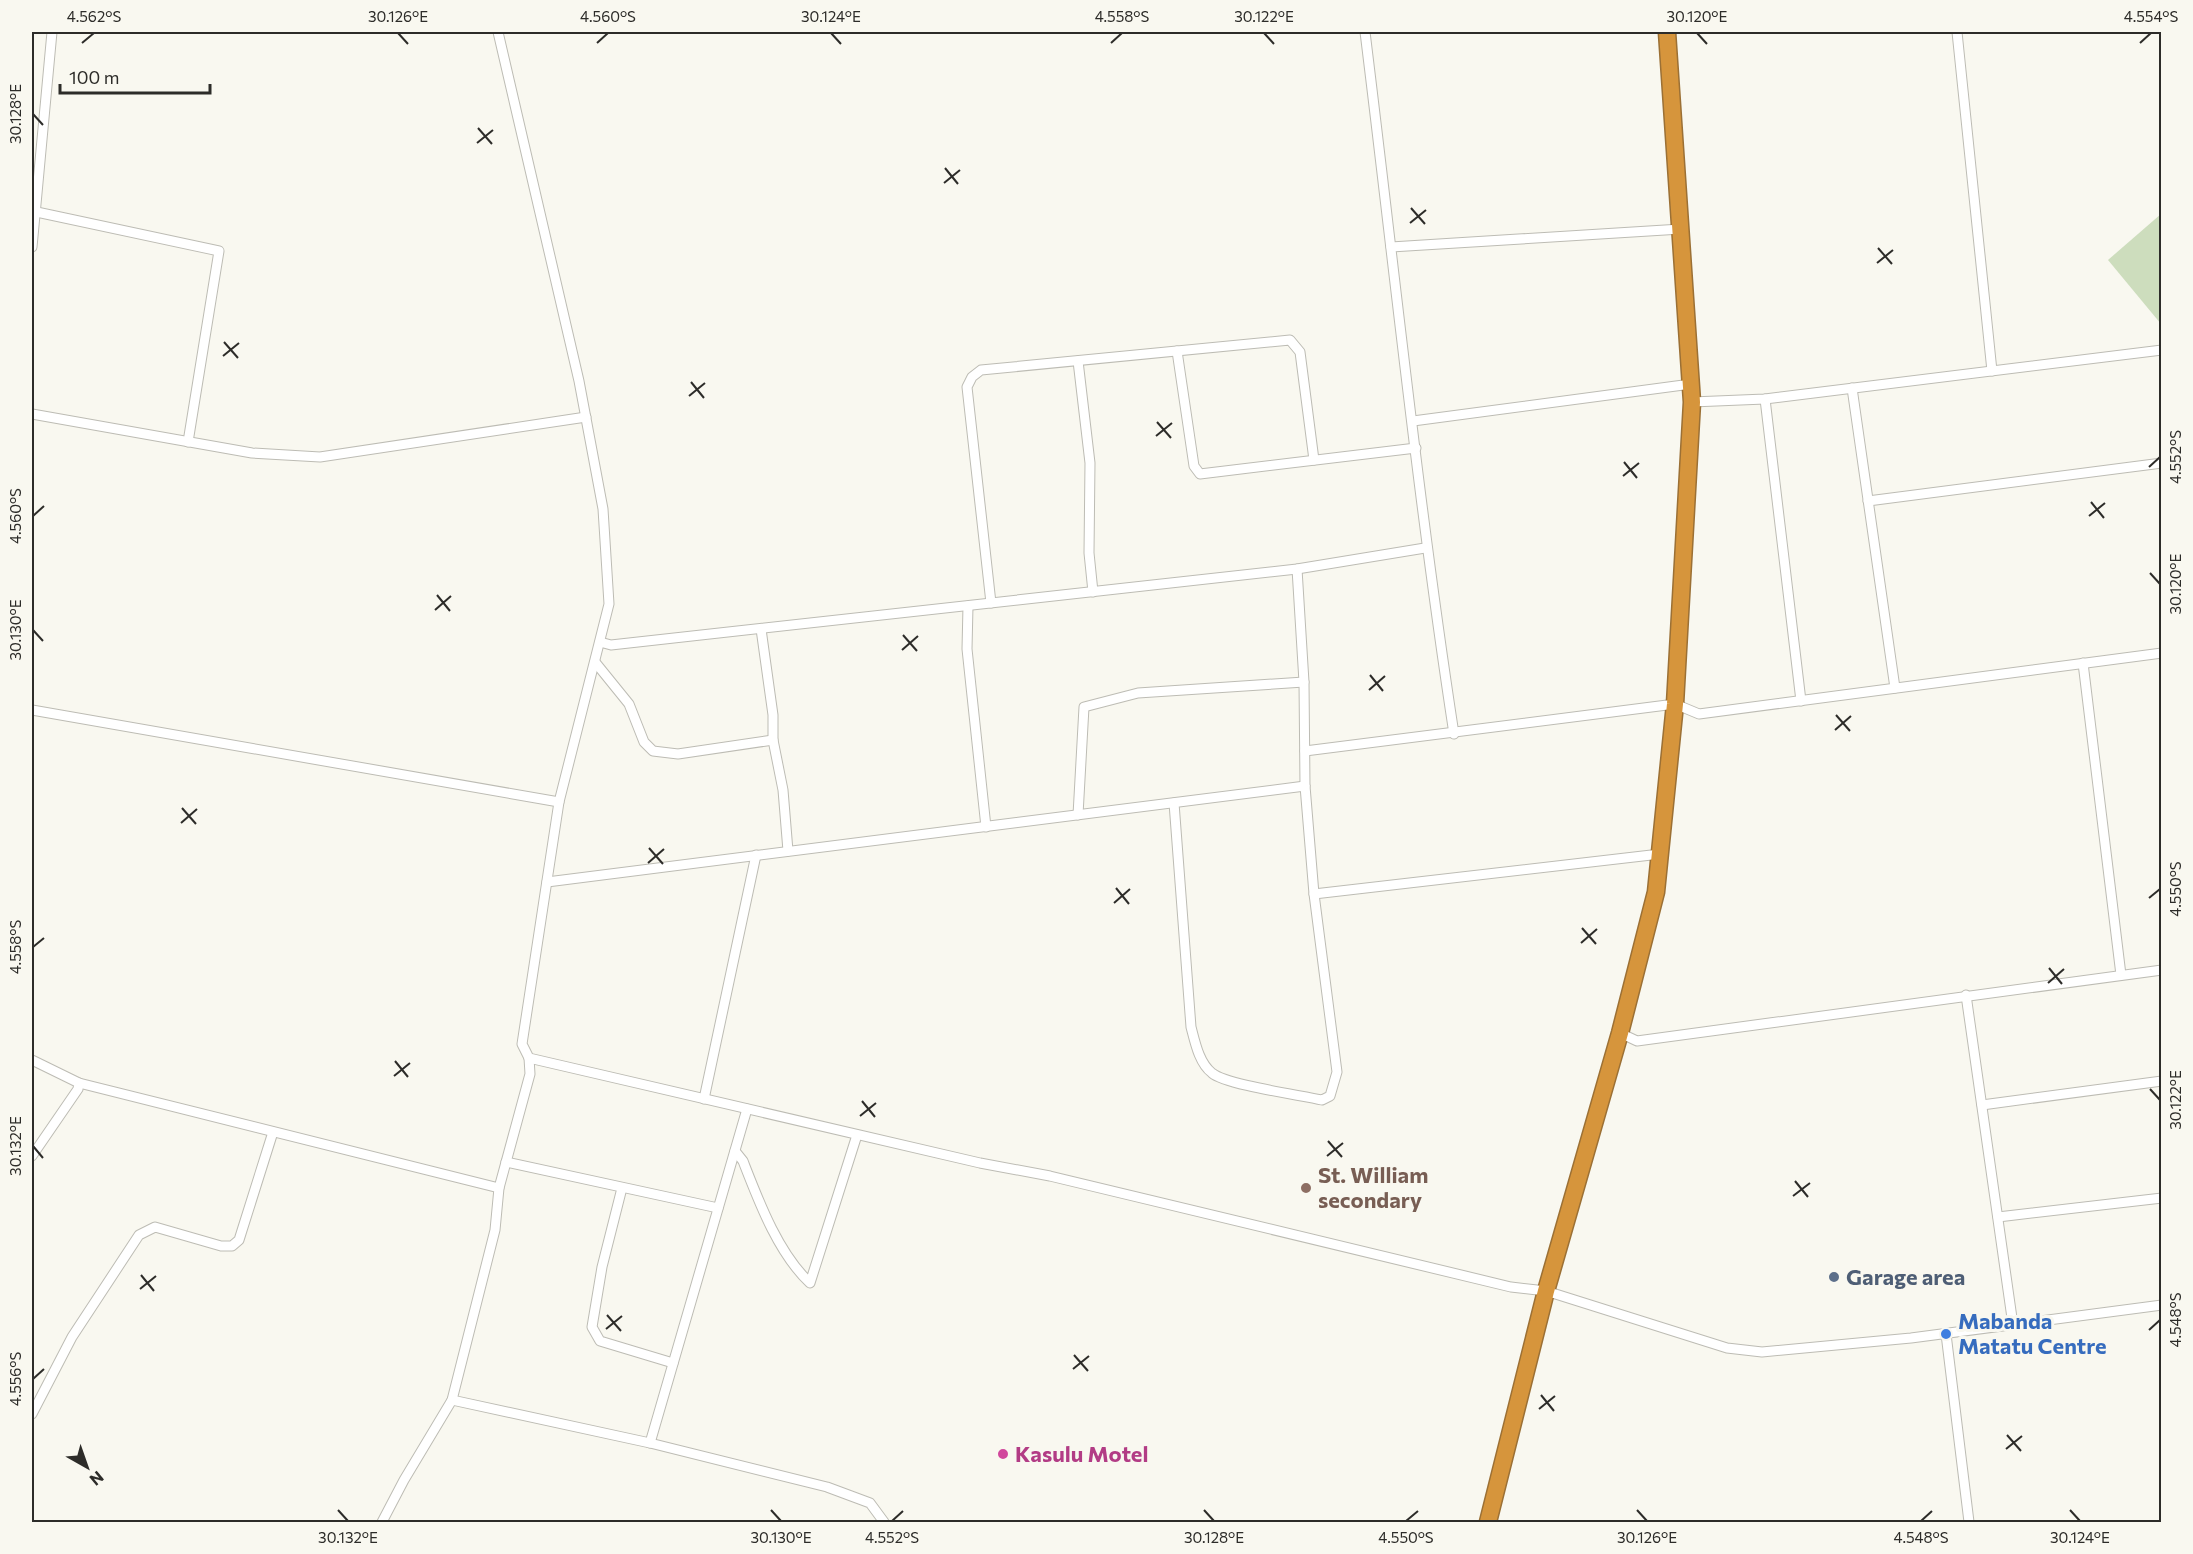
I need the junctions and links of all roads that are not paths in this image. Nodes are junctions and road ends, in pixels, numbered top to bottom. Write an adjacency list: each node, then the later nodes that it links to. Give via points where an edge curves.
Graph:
1 (52, 32): 6 (street)
2 (498, 32): 19 (street)
3 (1365, 32): 9 (street)
4 (1667, 32): 7 (highway)
5 (1957, 32): 13 (street)
6 (34, 211): 8 (street); 21 (street, via 219,251)
7 (1682, 229): 9 (street); 14 (highway)
8 (32, 247)
9 (1391, 247): 20 (street)
10 (2162, 350): 13 (street)
11 (1177, 351): 12 (street); 23 (street, via 1290,340 1295,343 1300,352); 23 (street, via 1194,466 1200,474)
12 (1078, 361): 28 (street, via 1090,463 1089,553); 29 (street, via 981,370 967,387)
13 (1992, 371): 15 (street)
14 (1691, 384): 17 (highway); 20 (street)
15 (1852, 388): 16 (street); 25 (street)
16 (1765, 399): 17 (street); 38 (street)
17 (1692, 402): 39 (highway)
18 (32, 414): 21 (street)
19 (586, 417): 21 (street, via 320,457 252,453); 32 (street, via 603,509 609,604)
20 (1413, 421): 22 (street)
21 (188, 442)
22 (1416, 448): 23 (street); 26 (street)
23 (1314, 460)
24 (2162, 464): 25 (street)
25 (1869, 501): 37 (street)
26 (1425, 548): 27 (street); 41 (street)
27 (1297, 569): 28 (street); 36 (street)
28 (1093, 592): 29 (street)
29 (991, 603): 30 (street)
30 (968, 606): 31 (street); 48 (street, via 967,649)
31 (761, 629): 32 (street, via 612,645); 42 (street)
32 (600, 642): 34 (street)
33 (2162, 653): 35 (street)
34 (595, 662): 42 (street, via 629,704 644,742 653,751 678,753); 45 (street)
35 (2083, 663): 37 (street); 55 (street)
36 (1304, 682): 43 (street); 47 (street, via 1138,693 1084,708)
37 (1895, 688): 38 (street)
38 (1802, 700): 39 (street, via 1699,714)
39 (1675, 704): 41 (street); 50 (highway)
40 (32, 710): 45 (street)
41 (1454, 734): 43 (street)
42 (773, 740): 49 (street, via 783,790)
43 (1305, 751): 44 (street)
44 (1305, 786): 46 (street); 53 (street)
45 (559, 802): 52 (street)
46 (1174, 803): 47 (street); 53 (street, via 1191,1027 1200,1056 1212,1074 1322,1100 1330,1096 1337,1072)
47 (1078, 815): 48 (street)
48 (986, 827): 49 (street)
49 (788, 851): 51 (street)
50 (1660, 854): 53 (street); 57 (highway, via 1656,892)
51 (756, 855): 52 (street); 62 (street)
52 (547, 882): 58 (street, via 522,1044)
53 (1314, 894)
54 (2162, 970): 55 (street)
55 (2121, 975): 56 (street)
56 (1966, 995): 57 (street, via 1637,1041); 63 (street)
57 (1620, 1033): 75 (highway)
58 (529, 1058): 62 (street); 69 (street, via 530,1074)
59 (32, 1060): 61 (street)
60 (2162, 1081): 63 (street)
61 (79, 1083): 65 (street); 68 (street)
62 (704, 1099): 64 (street)
63 (1982, 1106): 74 (street)
64 (747, 1109): 66 (street); 67 (street)
65 (273, 1132): 70 (street); 81 (street, via 239,1240 232,1246 221,1246 155,1227 138,1235 72,1338)
66 (857, 1135): 67 (street, via 810,1283 797,1270 777,1235); 75 (street, via 1050,1176 1511,1287)
67 (735, 1151): 73 (street)
68 (32, 1156)
69 (506, 1162): 70 (street); 71 (street)
70 (499, 1188): 80 (street, via 495,1230)
71 (622, 1188): 73 (street); 79 (street, via 592,1327 600,1341)
72 (2162, 1198): 74 (street)
73 (718, 1208): 79 (street)
74 (1998, 1217): 77 (street)
75 (1546, 1291): 78 (street, via 1739,1350 1762,1352); 85 (highway)
76 (2162, 1305): 77 (street)
77 (2013, 1325): 78 (street)
78 (1946, 1334): 86 (street)
79 (673, 1363): 82 (street)
80 (452, 1400): 82 (street); 83 (street)
81 (32, 1414)
82 (650, 1443): 84 (street, via 827,1487 870,1503)
83 (382, 1522)
84 (884, 1522)
85 (1488, 1522)
86 (1969, 1522)

